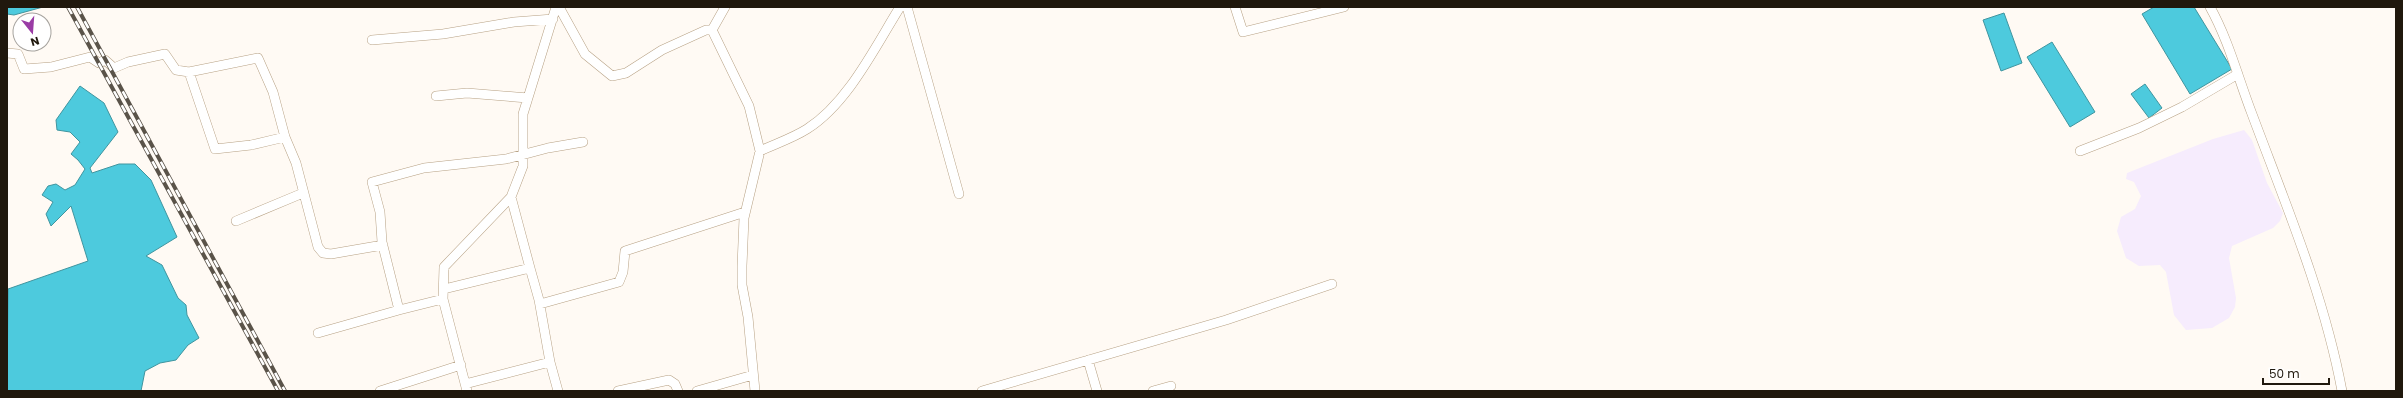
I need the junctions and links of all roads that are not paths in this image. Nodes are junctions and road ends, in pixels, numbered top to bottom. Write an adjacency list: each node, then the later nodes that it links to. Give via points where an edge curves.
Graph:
1 (558, 7): 8 (street); 9 (street, via 585,54 612,76 626,73 662,50)
2 (725, 7): 9 (street)
3 (900, 7): 18 (street, via 852,82 824,115 807,129)
4 (907, 7): 22 (street)
5 (1235, 7): 6 (street, via 1243,32)
6 (1344, 7)
7 (2210, 7): 13 (street, via 2222,28)
8 (553, 19): 10 (street, via 514,22 450,33); 15 (street)
9 (712, 30): 18 (street, via 749,106)
10 (372, 40)
11 (7, 53): 12 (street, via 18,54 24,69 51,67 90,57 99,63 105,60 114,68 128,62 165,54 176,70)
12 (189, 72): 16 (street, via 215,149 251,145); 16 (street, via 258,58 273,92)
13 (2238, 74): 19 (street, via 2182,108); 49 (street, via 2299,236 2337,363)
14 (436, 96): 15 (street, via 467,93)
15 (528, 98): 20 (street, via 523,114)
16 (285, 136): 21 (street, via 296,163)
17 (583, 142): 20 (street)
18 (760, 151): 24 (street)
19 (2080, 151)
20 (523, 153): 23 (street, via 523,166); 26 (street, via 506,159 424,168 372,182 380,212)
21 (303, 193): 25 (street); 26 (street, via 318,247 323,253 331,254)
22 (959, 194)
23 (511, 197): 27 (street); 29 (street, via 444,266)
24 (745, 212): 31 (street, via 625,251 624,272 619,282); 37 (street, via 742,285 748,316)
25 (236, 221)
26 (383, 245): 32 (street)
27 (530, 268): 29 (street); 31 (street)
28 (1332, 284): 34 (street, via 1226,320)
29 (444, 289): 30 (street)
30 (443, 299): 32 (street); 36 (street)
31 (540, 304): 35 (street)
32 (399, 310): 33 (street)
33 (318, 333)
34 (1088, 360): 46 (street); 47 (street)
35 (550, 362): 39 (street); 41 (street)
36 (461, 365): 39 (street); 40 (street)
37 (753, 375): 44 (street); 45 (street)
38 (1171, 386): 48 (street)
39 (466, 387)
40 (380, 391)
41 (558, 391)
42 (618, 391): 43 (street, via 669,380 675,384)
43 (678, 391)
44 (697, 391)
45 (755, 391)
46 (982, 391)
47 (1097, 391)
48 (1153, 391)
49 (2342, 391)

